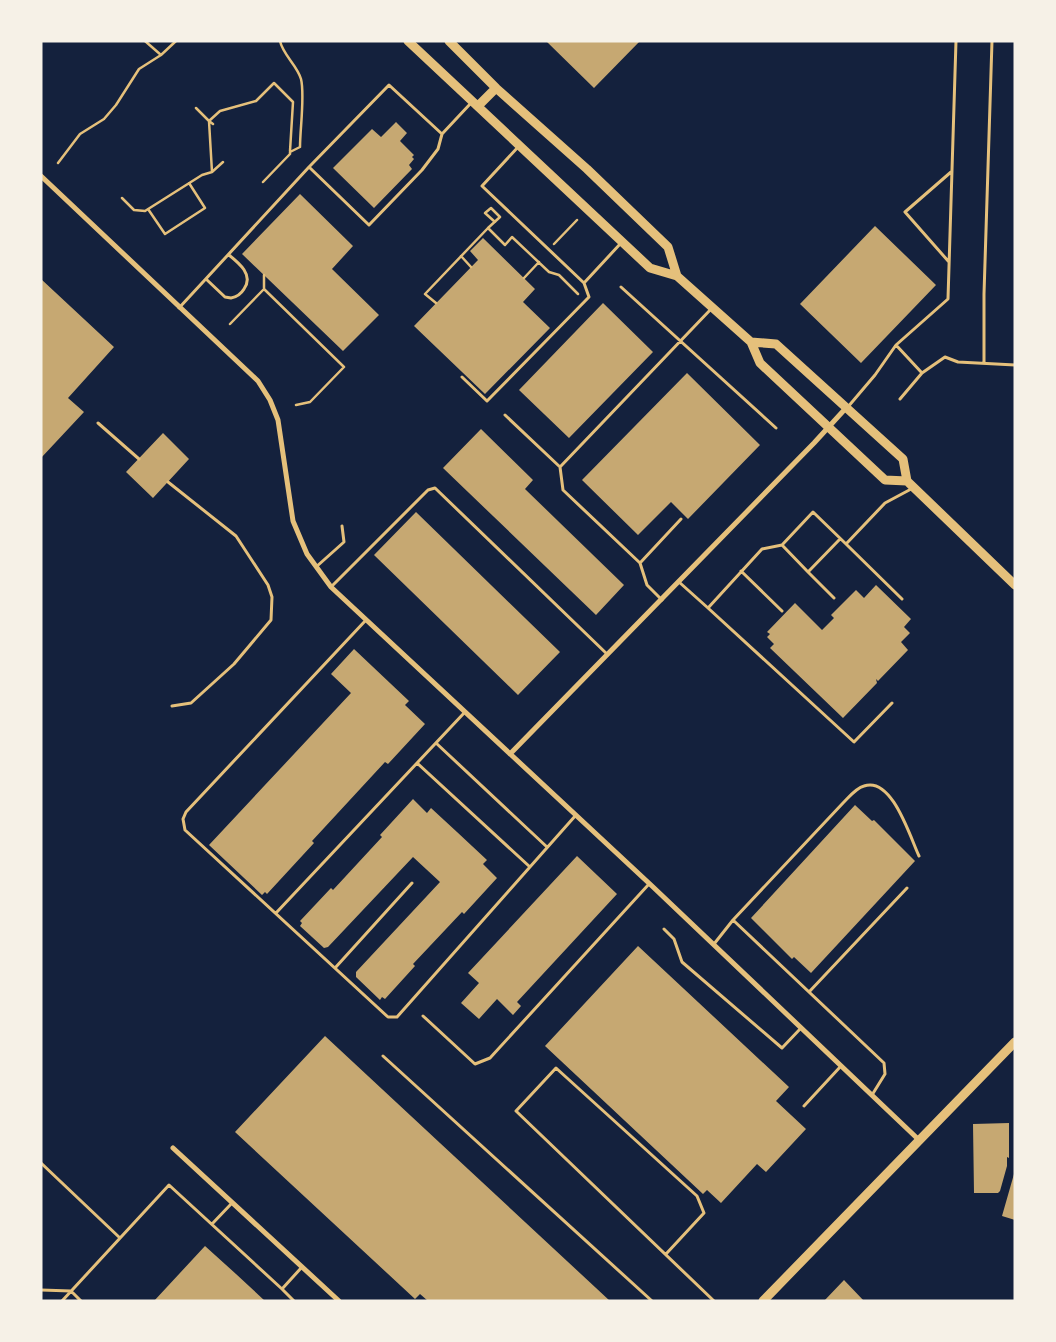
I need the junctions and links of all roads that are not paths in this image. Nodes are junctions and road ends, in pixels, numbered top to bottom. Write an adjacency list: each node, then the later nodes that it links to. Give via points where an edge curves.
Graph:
1 (408, 41): 6 (main road)
2 (449, 41): 5 (main road)
3 (956, 41): 10 (lane)
4 (992, 41): 24 (lane)
5 (496, 88): 6 (main road); 15 (main road, via 668,247)
6 (476, 103): 7 (lane); 8 (main road)
7 (442, 134): 9 (lane, via 389,84); 9 (lane, via 438,149 422,170 369,225)
8 (519, 145): 12 (main road); 17 (lane, via 482,186)
9 (309, 167): 13 (lane)
10 (952, 172): 14 (lane); 14 (lane, via 905,212)
11 (41, 176): 19 (street)
12 (622, 242): 15 (main road, via 650,268); 17 (lane)
13 (230, 255): 16 (lane); 16 (lane, via 247,276 247,284 240,294 225,297)
14 (949, 262): 23 (lane, via 948,300)
15 (677, 276): 20 (main road)
16 (206, 280): 19 (lane)
17 (584, 283): 27 (lane, via 589,297 488,401)
18 (621, 287): 21 (lane)
19 (179, 308): 44 (street, via 258,381 270,400 280,430 293,521)
20 (712, 308): 21 (lane); 22 (main road)
21 (681, 341): 33 (lane); 35 (lane)
22 (751, 342): 29 (main road, via 776,344); 32 (main road, via 760,363)
23 (896, 345): 26 (lane); 29 (lane)
24 (984, 363): 25 (lane); 26 (lane, via 958,362 945,357)
25 (1015, 365)
26 (922, 373): 28 (lane)
27 (462, 377)
28 (900, 399)
29 (846, 408): 32 (street); 37 (main road, via 903,459)
30 (505, 414): 35 (lane)
31 (98, 423): 34 (lane)
32 (830, 427): 37 (main road, via 886,480); 47 (street)
33 (776, 428)
34 (138, 459)
35 (560, 468): 43 (lane, via 563,490)
36 (168, 482): 58 (lane, via 236,536 268,585 272,597 272,620 234,664 191,703)
37 (911, 485): 41 (lane, via 885,503); 48 (main road)
38 (680, 519): 43 (lane)
39 (342, 526): 44 (lane, via 344,542)
40 (840, 539): 41 (lane); 42 (lane, via 813,512); 46 (lane)
41 (846, 544): 51 (lane)
42 (782, 545): 45 (lane, via 762,549); 46 (lane)
43 (640, 563): 52 (lane, via 647,585)
44 (316, 567): 49 (street)
45 (741, 571): 53 (lane); 54 (lane)
46 (808, 572): 50 (lane)
47 (679, 582): 52 (street); 53 (lane)
48 (1015, 585)
49 (331, 587): 55 (street); 56 (lane, via 428,490 435,488)
50 (834, 598)
51 (902, 599)
52 (662, 600): 56 (street)
53 (708, 608): 57 (lane, via 854,742)
54 (782, 611)
55 (366, 620): 59 (street); 70 (lane, via 186,812 183,819 185,830)
56 (608, 655): 61 (street)
57 (892, 704)
58 (172, 706)
59 (465, 712): 60 (lane); 61 (street)
60 (436, 744): 62 (lane); 64 (lane)
61 (510, 754): 63 (street)
62 (417, 764): 66 (lane); 70 (lane)
63 (576, 815): 64 (lane); 68 (street)
64 (548, 847): 66 (lane)
65 (919, 856): 71 (lane, via 891,796 876,785 864,786)
66 (530, 867): 74 (lane, via 397,1017 388,1017)
67 (412, 883): 74 (lane)
68 (649, 884): 73 (street); 76 (lane, via 490,1058 476,1064)
69 (907, 888): 75 (lane)
70 (276, 913): 74 (lane)
71 (732, 920): 73 (lane); 75 (lane)
72 (664, 930): 77 (lane, via 674,939 682,962 782,1048)
73 (714, 944): 77 (street)
74 (335, 968)
75 (809, 992): 81 (lane, via 884,1063 885,1074)
76 (422, 1016)
77 (801, 1027): 80 (street)
78 (1015, 1042): 83 (main road)
79 (383, 1056): 98 (lane)
80 (842, 1066): 81 (street); 82 (lane)
81 (872, 1095): 83 (street)
82 (804, 1106)
83 (919, 1140): 100 (main road)
84 (173, 1148): 86 (street)
85 (41, 1162): 88 (lane)
86 (232, 1203): 87 (lane); 90 (street)
87 (212, 1224): 88 (lane, via 169,1185); 91 (lane)
88 (120, 1238): 93 (lane)
89 (666, 1254): 89 (lane, via 516,1111 556,1068 697,1196 704,1213); 99 (lane)
90 (302, 1267): 91 (lane); 97 (street)
91 (282, 1289): 96 (lane)
92 (41, 1290): 93 (lane)
93 (71, 1291): 94 (lane); 95 (lane)
94 (62, 1301)
95 (81, 1301)
96 (294, 1301)
97 (339, 1301)
98 (652, 1301)
99 (714, 1301)
100 (763, 1301)

